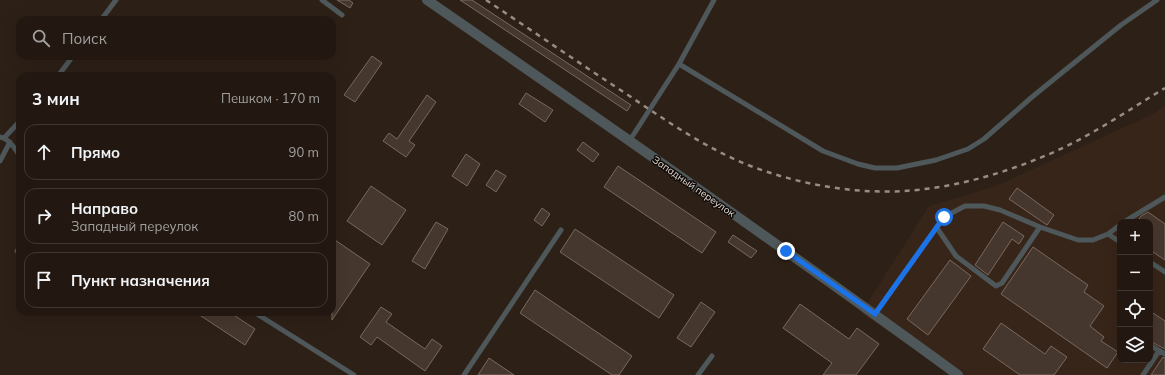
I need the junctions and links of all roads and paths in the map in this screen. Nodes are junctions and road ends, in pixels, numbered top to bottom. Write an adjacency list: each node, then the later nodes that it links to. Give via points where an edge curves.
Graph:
1 (116, 0): 7 (lane)
2 (322, 0): 6 (lane)
3 (427, 0): 13 (street, Западный переулок)
4 (714, 0): 9 (lane)
5 (1157, 0): 9 (lane, via 1100,42 984,139 968,149 936,160 897,168 876,168 858,164 823,151)
6 (342, 14)
7 (104, 16)
8 (70, 60): 10 (lane)
9 (679, 64): 13 (lane)
10 (61, 72)
11 (16, 125): 12 (lane)
12 (2, 137): 14 (lane)
13 (630, 140): 27 (street, Западный переулок)
14 (10, 142): 15 (lane); 16 (lane)
15 (16, 150)
16 (0, 160)
17 (1165, 197): 18 (lane)
18 (1129, 219)
19 (1040, 227): 21 (lane, via 1000,210 984,206 965,206 944,217); 21 (lane, via 1002,283 996,286 956,256); 23 (lane, via 1078,240 1093,240)
20 (1117, 227): 23 (lane)
21 (937, 228): 27 (lane)
22 (561, 230): 34 (lane)
23 (1108, 234): 24 (lane)
24 (1117, 240)
25 (1153, 264): 26 (lane)
26 (1165, 272)
27 (875, 314): 36 (street, Западный переулок)
28 (260, 316): 33 (lane)
29 (1153, 347): 30 (lane)
30 (1159, 350): 31 (lane); 37 (lane)
31 (1165, 354)
32 (712, 356): 35 (lane)
33 (354, 375)
34 (464, 375)
35 (698, 375)
36 (958, 375)
37 (1143, 375)

